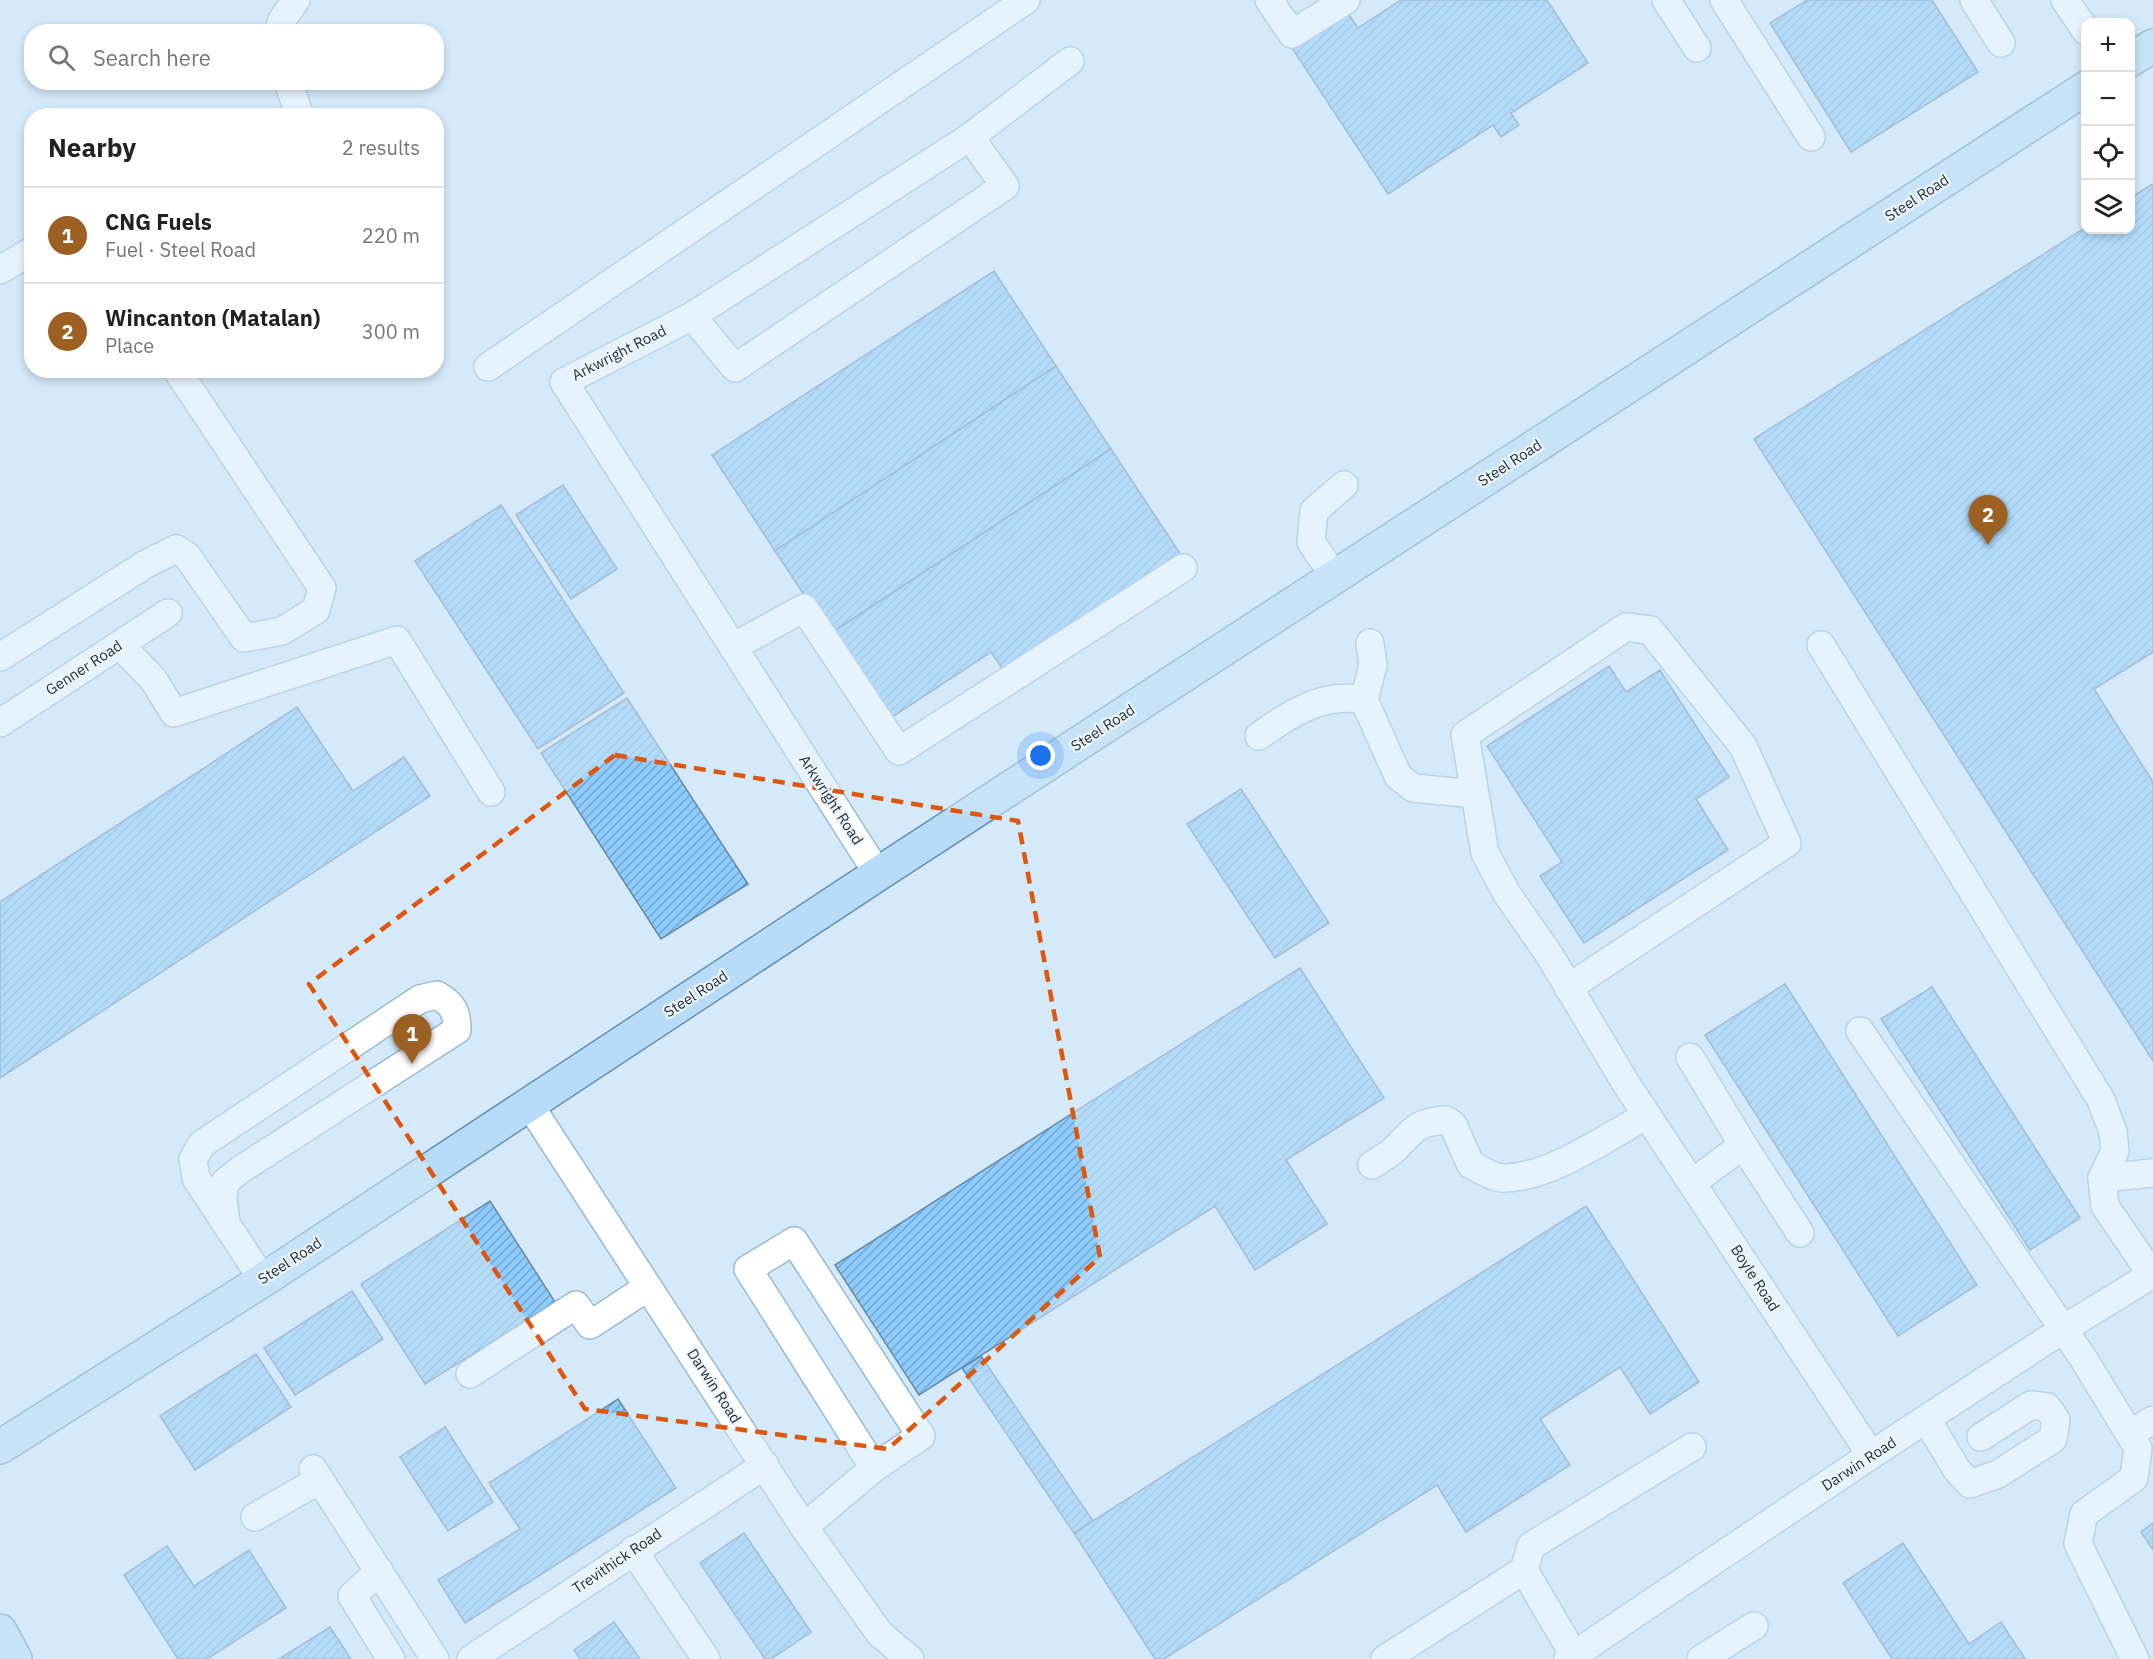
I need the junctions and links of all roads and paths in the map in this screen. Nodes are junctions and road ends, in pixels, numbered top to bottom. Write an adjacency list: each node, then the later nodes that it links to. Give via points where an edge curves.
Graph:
1 (296, 0): 9 (street)
2 (1026, 0): 24 (street)
3 (1269, 0): 4 (street, via 1292,34)
4 (1346, 0)
5 (1666, 0): 13 (street)
6 (1724, 0): 19 (street)
7 (1974, 0): 11 (street)
8 (2065, 0): 10 (street)
9 (281, 24)
10 (2081, 25)
11 (2001, 43)
12 (2153, 45): 14 (main road)
13 (1697, 48)
14 (2135, 57)
15 (1070, 62): 20 (street, Arkwright Road)
16 (291, 90): 18 (street)
17 (2081, 91): 28 (main road, Steel Road)
18 (297, 108)
19 (1811, 136)
20 (970, 137): 23 (street, Arkwright Road); 23 (street, via 1005,186 735,368)
21 (24, 256): 22 (street)
22 (0, 270)
23 (692, 316): 33 (street, Arkwright Road, via 564,382)
24 (488, 367)
25 (182, 378): 34 (street, via 322,588 316,610 282,631 244,638 187,556 176,549)
26 (1344, 485): 28 (street, via 1314,511 1311,542)
27 (1183, 568): 33 (street, via 899,751 804,608)
28 (1335, 577): 40 (main road, Steel Road)
29 (168, 613): 31 (street, Genner Road)
30 (1370, 643): 35 (street, via 1373,665)
31 (120, 645): 36 (street, Genner Road); 38 (street, via 153,679 174,713 397,640)
32 (1821, 645): 49 (street, via 2102,1100 2115,1151)
33 (733, 647): 40 (street, Arkwright Road)
34 (0, 657)
35 (1364, 700): 37 (street, via 1317,702 1291,713); 39 (street, via 1398,776 1413,788)
36 (0, 723)
37 (1259, 736)
38 (491, 792)
39 (1474, 794): 41 (street, Boyle Road, via 1485,853); 41 (street, Boyle Road, via 1465,735 1626,627 1650,630 1743,746 1787,843)
40 (878, 874): 44 (main road, Steel Road)
41 (1568, 988): 45 (street, Boyle Road)
42 (1860, 1031): 56 (street)
43 (1690, 1057): 46 (street)
44 (530, 1104): 54 (main road, Steel Road); 55 (street, Darwin Road)
45 (1643, 1108): 47 (street, via 1558,1163 1529,1174 1503,1179 1471,1165 1453,1125 1446,1120 1426,1121); 50 (street, Boyle Road)
46 (1743, 1145): 50 (street); 52 (street)
47 (1372, 1165)
48 (2153, 1173): 49 (street)
49 (2102, 1178): 53 (street, via 2105,1206)
50 (1692, 1183): 64 (street, Boyle Road)
51 (225, 1223): 51 (street, via 196,1178 193,1159 202,1144 420,999 437,995 448,1001 457,1014 457,1030 225,1182); 54 (street)
52 (1800, 1233)
53 (2152, 1275): 56 (street, Darwin Road)
54 (262, 1280): 62 (main road, Steel Road)
55 (648, 1287): 57 (street, via 590,1325 576,1305); 65 (street, Darwin Road)
56 (2065, 1329): 58 (street, Darwin Road); 60 (street)
57 (470, 1374)
58 (1927, 1420): 61 (street, via 1970,1484 1998,1474 2054,1439 2056,1420 2047,1407 2031,1405); 64 (street, Darwin Road)
59 (2153, 1420): 60 (street)
60 (2130, 1434): 83 (street, via 2138,1448 2134,1478 2084,1514 2078,1544)
61 (1981, 1437)
62 (0, 1447)
63 (1692, 1447): 70 (street, via 1531,1546)
64 (1871, 1455): 74 (street, Darwin Road)
65 (765, 1465): 68 (street, Darwin Road); 69 (street, Trevithick Road)
66 (874, 1468): 66 (street, via 748,1269 794,1241 921,1436); 68 (street)
67 (255, 1517): 71 (street, via 316,1475)
68 (804, 1527): 80 (street, Darwin Road, via 880,1634)
69 (633, 1550): 78 (street, Trevithick Road); 79 (street)
70 (1524, 1570): 74 (street); 81 (street)
71 (379, 1571): 76 (street, via 352,1596); 77 (street)
72 (1754, 1626): 82 (street)
73 (0, 1631): 75 (main road)
74 (1571, 1657)
75 (15, 1659)
76 (391, 1659)
77 (435, 1659)
78 (471, 1659)
79 (706, 1659)
80 (910, 1659)
81 (1385, 1659)
82 (1701, 1659)
83 (2135, 1659)

